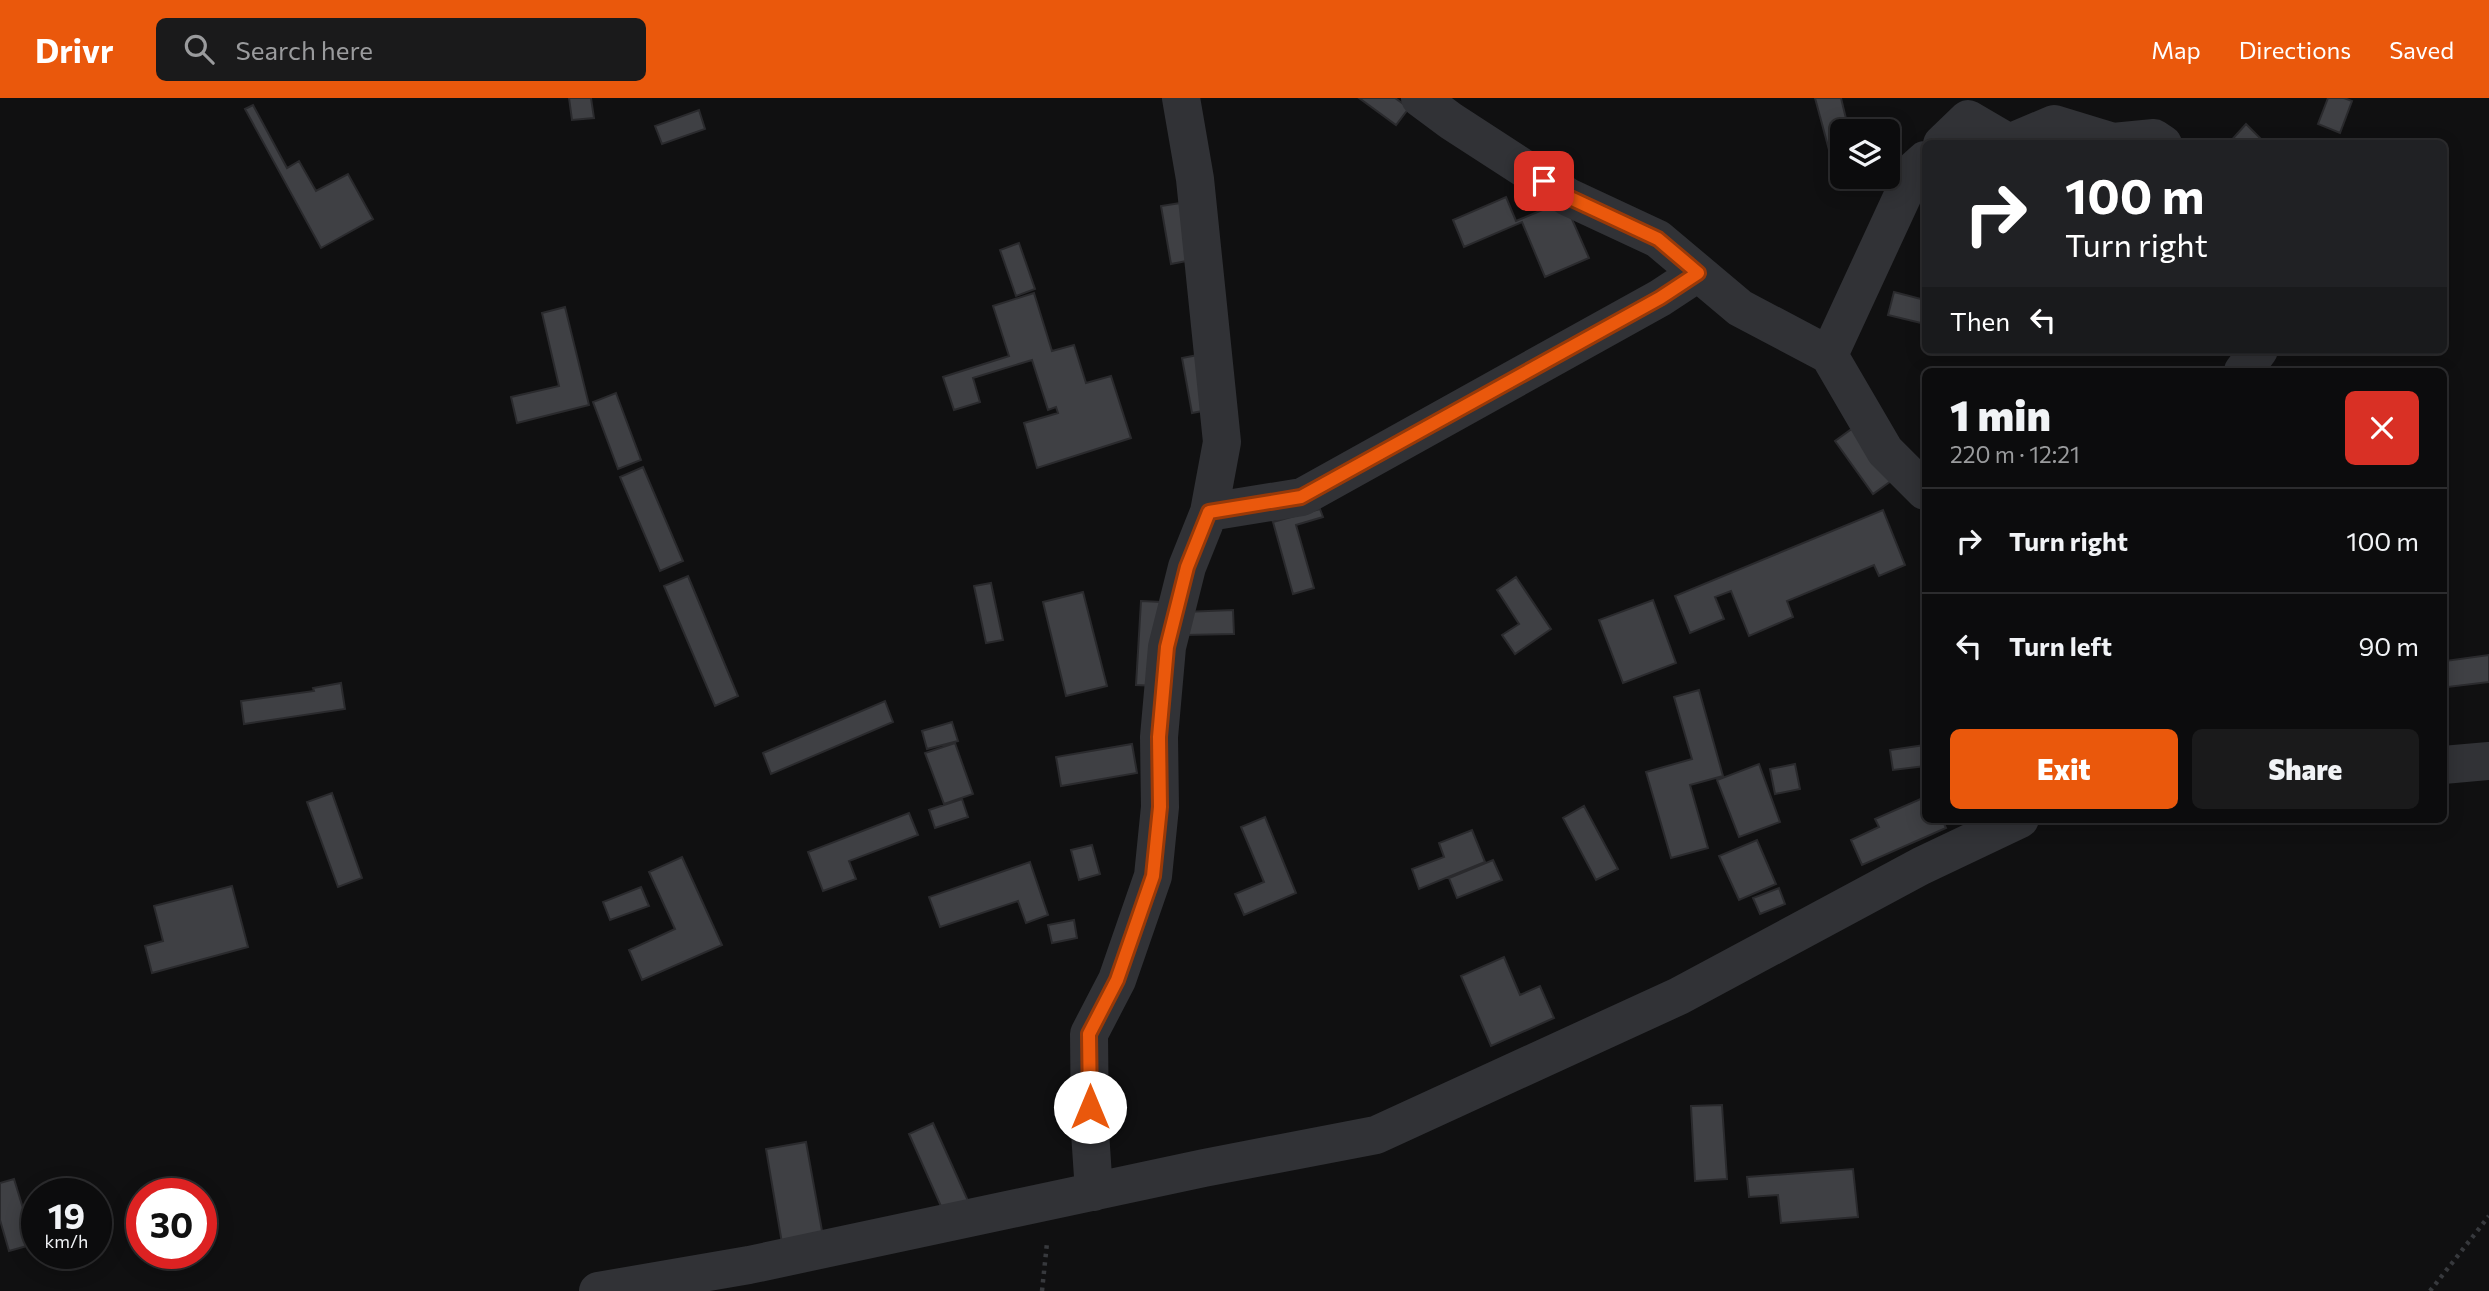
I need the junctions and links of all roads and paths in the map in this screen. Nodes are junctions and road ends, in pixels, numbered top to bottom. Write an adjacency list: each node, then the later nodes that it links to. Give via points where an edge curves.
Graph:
1 (1181, 98): 15 (street, via 1195,178 1222,442)
2 (1420, 98): 10 (street, via 1568,197 1658,239)
3 (1946, 140): 4 (street, via 1968,119)
4 (2004, 140)
5 (2016, 140): 6 (street, via 2054,124)
6 (2106, 140)
7 (2134, 140): 8 (street)
8 (2157, 140)
9 (1922, 163): 12 (street, via 1915,169)
10 (1698, 273): 12 (street, via 1740,309); 15 (street, via 1301,497)
11 (2256, 354): 13 (street)
12 (1829, 355): 14 (street, via 1885,451)
13 (2245, 368)
14 (1922, 488)
15 (1209, 512): 19 (street, via 1187,567 1167,647 1153,876 1117,980 1089,1034)
16 (2489, 761): 17 (street)
17 (2447, 765)
18 (2012, 823): 19 (street, via 1921,866 1679,996 1376,1135)
19 (1094, 1192): 20 (street)
20 (1051, 1201): 22 (street, via 762,1262); 23 (path)
21 (2489, 1216): 24 (path)
22 (598, 1291)
23 (1042, 1291)
24 (2430, 1291)

